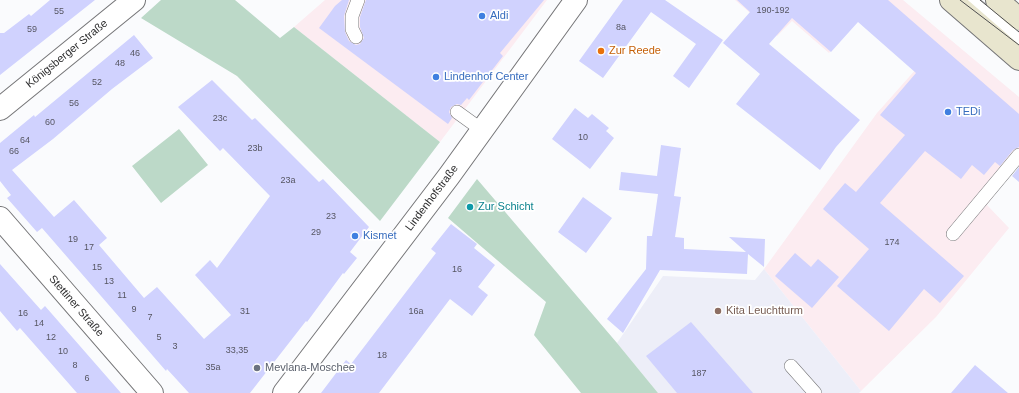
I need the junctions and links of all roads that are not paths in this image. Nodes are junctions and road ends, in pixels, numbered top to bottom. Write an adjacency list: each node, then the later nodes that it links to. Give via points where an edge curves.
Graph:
1 (134, 0): 11 (street, Königsberger Straße)
2 (358, 0): 8 (lane, via 352,16 352,29)
3 (576, 0): 13 (street, Lindenhofstraße)
4 (951, 0): 10 (main road)
5 (970, 0): 9 (lane)
6 (996, 0): 7 (main road)
7 (1019, 19)
8 (356, 37)
9 (1019, 39)
10 (1019, 59)
11 (0, 109)
12 (457, 112): 13 (lane)
13 (482, 130): 19 (street, Lindenhofstraße)
14 (1019, 154): 16 (lane)
15 (0, 218): 18 (street, Stettiner Straße)
16 (953, 234)
17 (790, 366): 20 (lane)
18 (152, 393)
19 (284, 393)
20 (815, 393)

